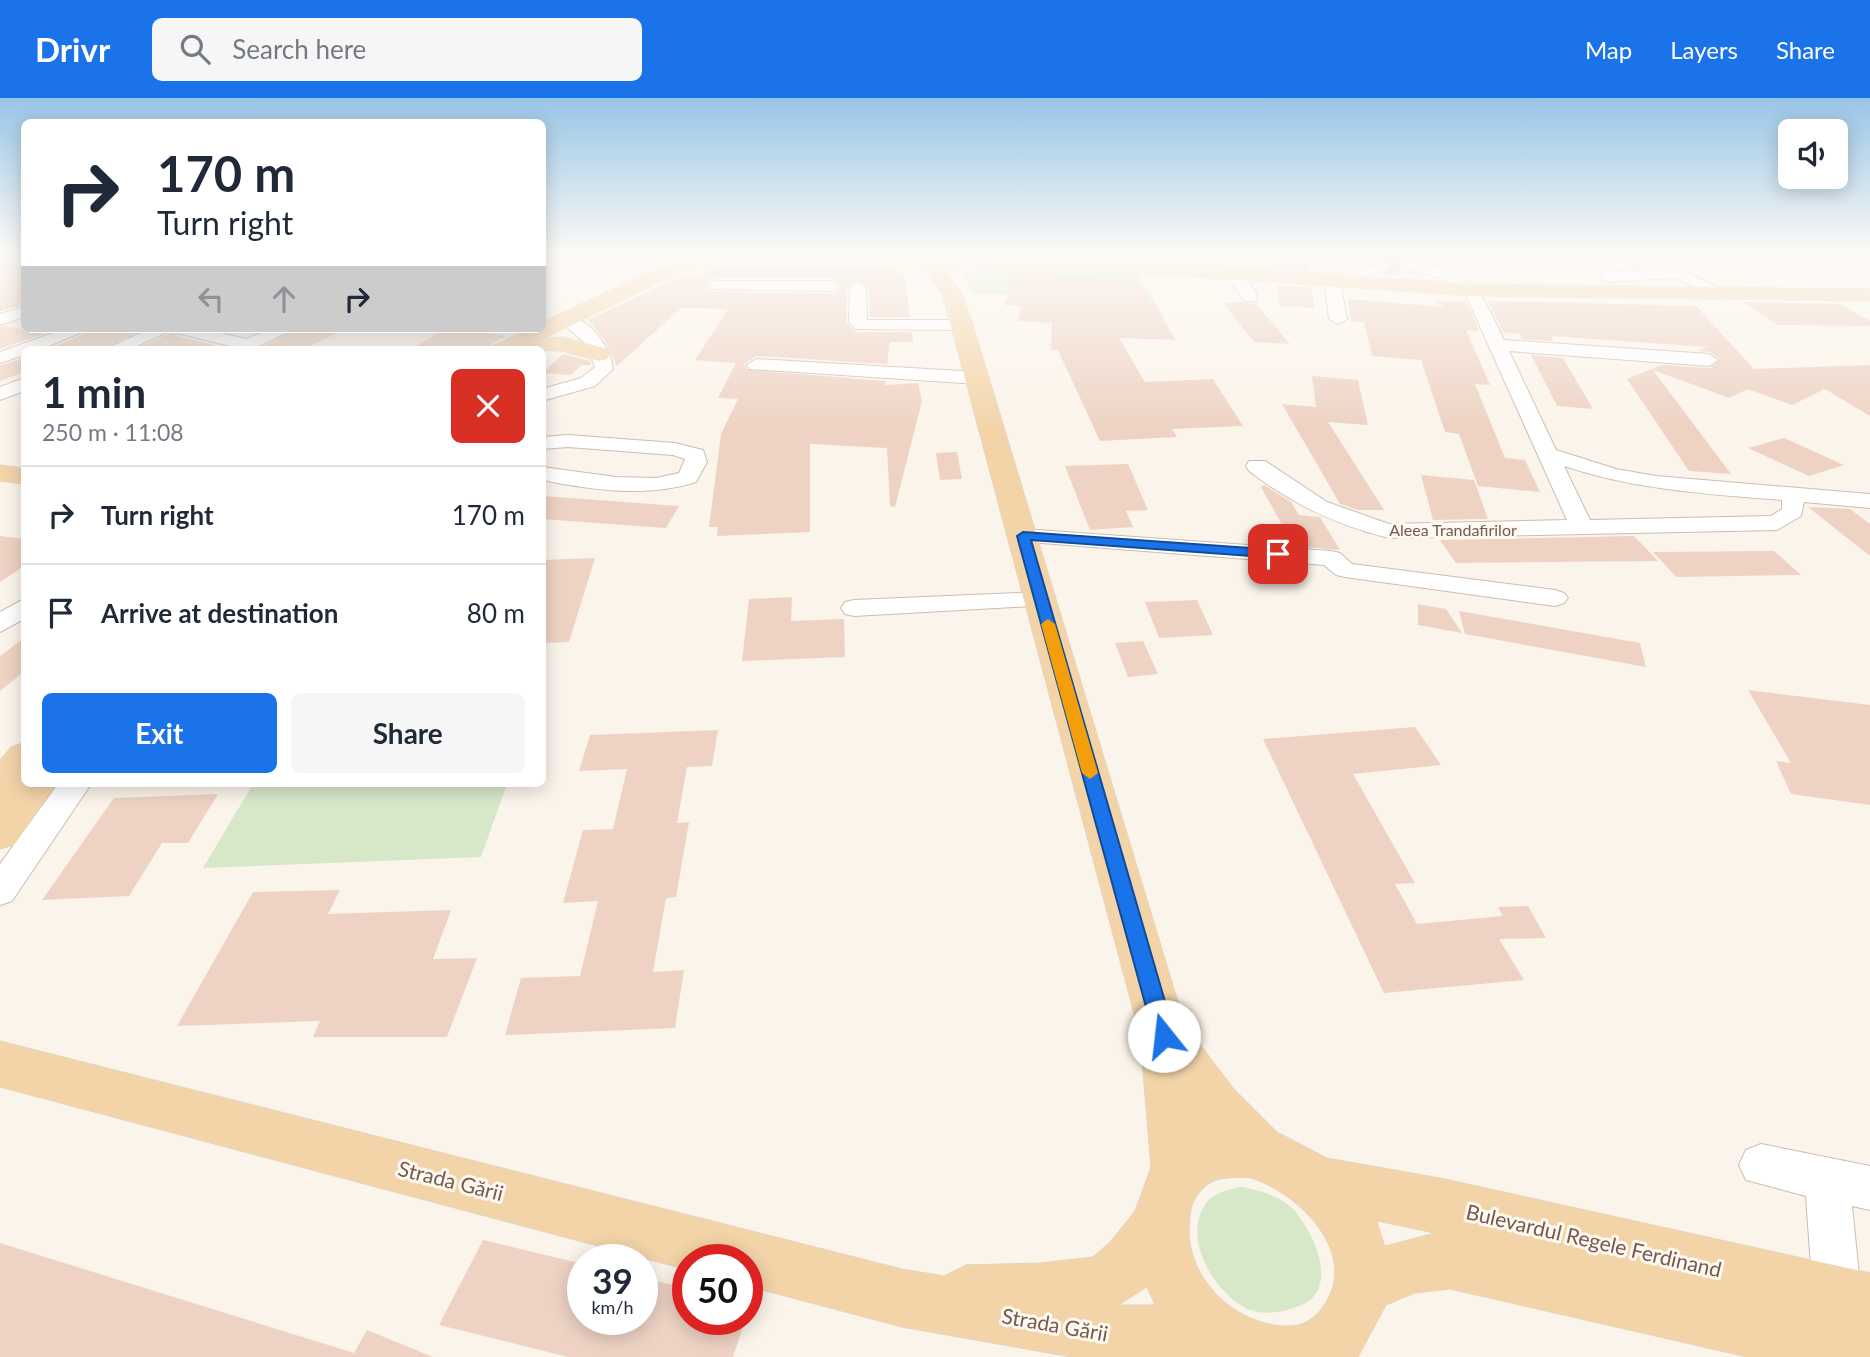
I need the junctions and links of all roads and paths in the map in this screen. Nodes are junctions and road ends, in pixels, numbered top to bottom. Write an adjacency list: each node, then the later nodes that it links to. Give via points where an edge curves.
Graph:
1 (566, 311): 11 (main road)
2 (581, 311): 8 (main road)
3 (858, 311): 12 (street, via 862,325)
4 (958, 311): 12 (main road)
5 (1337, 311): 9 (street)
6 (1482, 311): 20 (street)
7 (21, 313): 10 (street)
8 (566, 319): 13 (main road); 29 (street, via 587,333)
9 (1338, 319)
10 (0, 320)
11 (546, 320)
12 (962, 325): 33 (main road)
13 (546, 329)
14 (69, 333): 21 (street)
15 (156, 333): 22 (street)
16 (196, 333): 23 (street)
17 (275, 333): 24 (street)
18 (520, 333): 25 (main road)
19 (538, 333): 26 (main road)
20 (1499, 345): 31 (street); 38 (street)
21 (33, 346)
22 (122, 346)
23 (239, 346)
24 (244, 346)
25 (493, 346)
26 (511, 346)
27 (534, 346): 29 (main road, via 562,344)
28 (21, 350): 30 (street)
29 (599, 354): 36 (street, via 605,365 596,377)
30 (0, 358)
31 (1709, 360)
32 (756, 365): 33 (street)
33 (978, 378): 48 (main road)
34 (21, 385): 35 (street)
35 (0, 394)
36 (546, 394)
37 (546, 443): 41 (street, via 675,449 695,455 696,462 688,477 665,484)
38 (1548, 454): 45 (street, via 1656,484); 47 (street)
39 (1257, 466): 47 (street, Aleea Trandafirilor, via 1310,504 1358,524 1389,530)
40 (0, 473): 42 (main road)
41 (546, 474)
42 (21, 476)
43 (0, 488): 44 (main road)
44 (21, 491)
45 (1793, 495): 46 (street); 47 (street, Aleea Trandafirilor, via 1793,511 1777,523)
46 (1870, 501)
47 (1582, 528)
48 (1023, 536): 49 (street, via 1331,558 1345,570); 50 (main road)
49 (1555, 598)
50 (1041, 600): 51 (street); 60 (main road)
51 (854, 608)
52 (21, 609): 53 (street)
53 (0, 624)
54 (21, 760): 57 (main road)
55 (35, 787): 58 (main road)
56 (73, 787): 59 (street)
57 (0, 788)
58 (0, 834)
59 (0, 891)
60 (1164, 1036): 62 (main road, via 1216,1106); 67 (main road)
61 (0, 1065): 69 (main road, Strada Gării)
62 (1259, 1152): 65 (main road, Strada Gării, via 1299,1168); 67 (main road, Strada Gării, via 1214,1153 1195,1162)
63 (1761, 1165): 64 (street)
64 (1827, 1179): 66 (street); 70 (street)
65 (1318, 1183): 68 (main road, Strada Gării, via 1352,1230); 70 (main road, Bulevardul Regele Ferdinand)
66 (1870, 1188)
67 (1169, 1199): 69 (main road, Strada Gării, via 1150,1238 1110,1280 1075,1289); 71 (main road, via 1161,1250 1170,1278 1186,1305)
68 (1362, 1286): 72 (main road, Strada Gării, via 1354,1316); 73 (main road, via 1396,1268 1450,1260)
69 (902, 1298): 71 (main road, Strada Gării, via 1122,1336 1168,1334)
70 (1854, 1298)
71 (1243, 1347): 72 (main road, Strada Gării, via 1307,1354)
72 (1336, 1348)
73 (1870, 1354)

